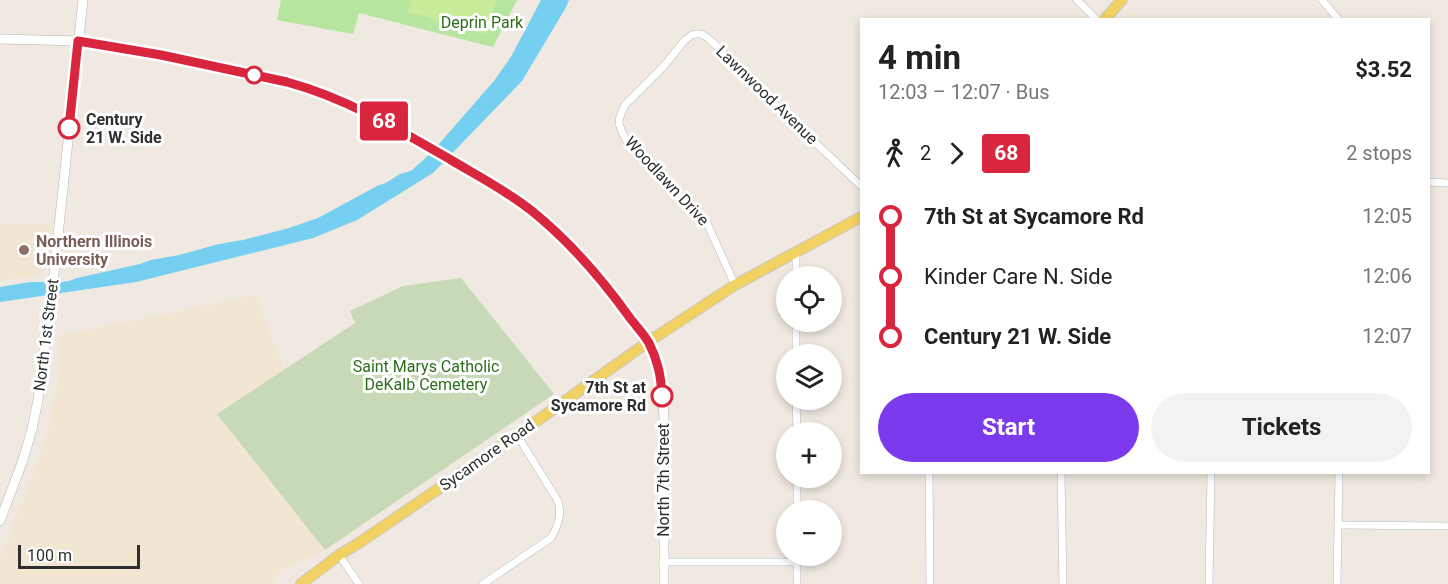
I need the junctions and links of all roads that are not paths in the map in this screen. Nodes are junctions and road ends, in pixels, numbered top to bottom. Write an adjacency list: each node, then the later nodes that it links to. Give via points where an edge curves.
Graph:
1 (84, 0): 9 (street, North 1st Street)
2 (1077, 0): 5 (street)
3 (1122, 0): 6 (main road)
4 (1322, 0): 7 (street)
5 (1095, 18)
6 (1106, 18)
7 (1337, 18)
8 (0, 39): 9 (street, North 7th Street)
9 (78, 41): 18 (street, North 7th Street, via 304,87 398,128 530,209 594,272); 24 (street, North 1st Street, via 38,400 23,460)
10 (670, 57): 13 (street, Lawnwood Avenue, via 692,35 708,38); 17 (street, Woodlawn Drive, via 625,105 619,123 629,145 707,223)
11 (1430, 183): 12 (street)
12 (1448, 183)
13 (860, 185)
14 (860, 218): 15 (main road, Sycamore Road)
15 (796, 252): 16 (street); 17 (main road, Sycamore Road)
16 (796, 266)
17 (735, 285): 18 (main road, Sycamore Road)
18 (648, 342): 19 (main road, Sycamore Road); 29 (street, North 7th Street, via 661,375 664,417)
19 (517, 435): 27 (main road, Sycamore Road); 33 (street, via 558,501 557,528 550,538)
20 (929, 474): 36 (street)
21 (1061, 474): 37 (street)
22 (1211, 474): 38 (street)
23 (1339, 474): 25 (street)
24 (0, 521)
25 (1338, 525): 26 (street); 39 (street)
26 (1448, 526)
27 (339, 555): 31 (main road, Sycamore Road); 32 (street)
28 (776, 559): 29 (street)
29 (663, 562): 34 (street, North 7th Street)
30 (797, 566): 35 (street)
31 (301, 584)
32 (359, 584)
33 (483, 584)
34 (664, 584)
35 (797, 584)
36 (930, 584)
37 (1063, 584)
38 (1209, 584)
39 (1337, 584)

